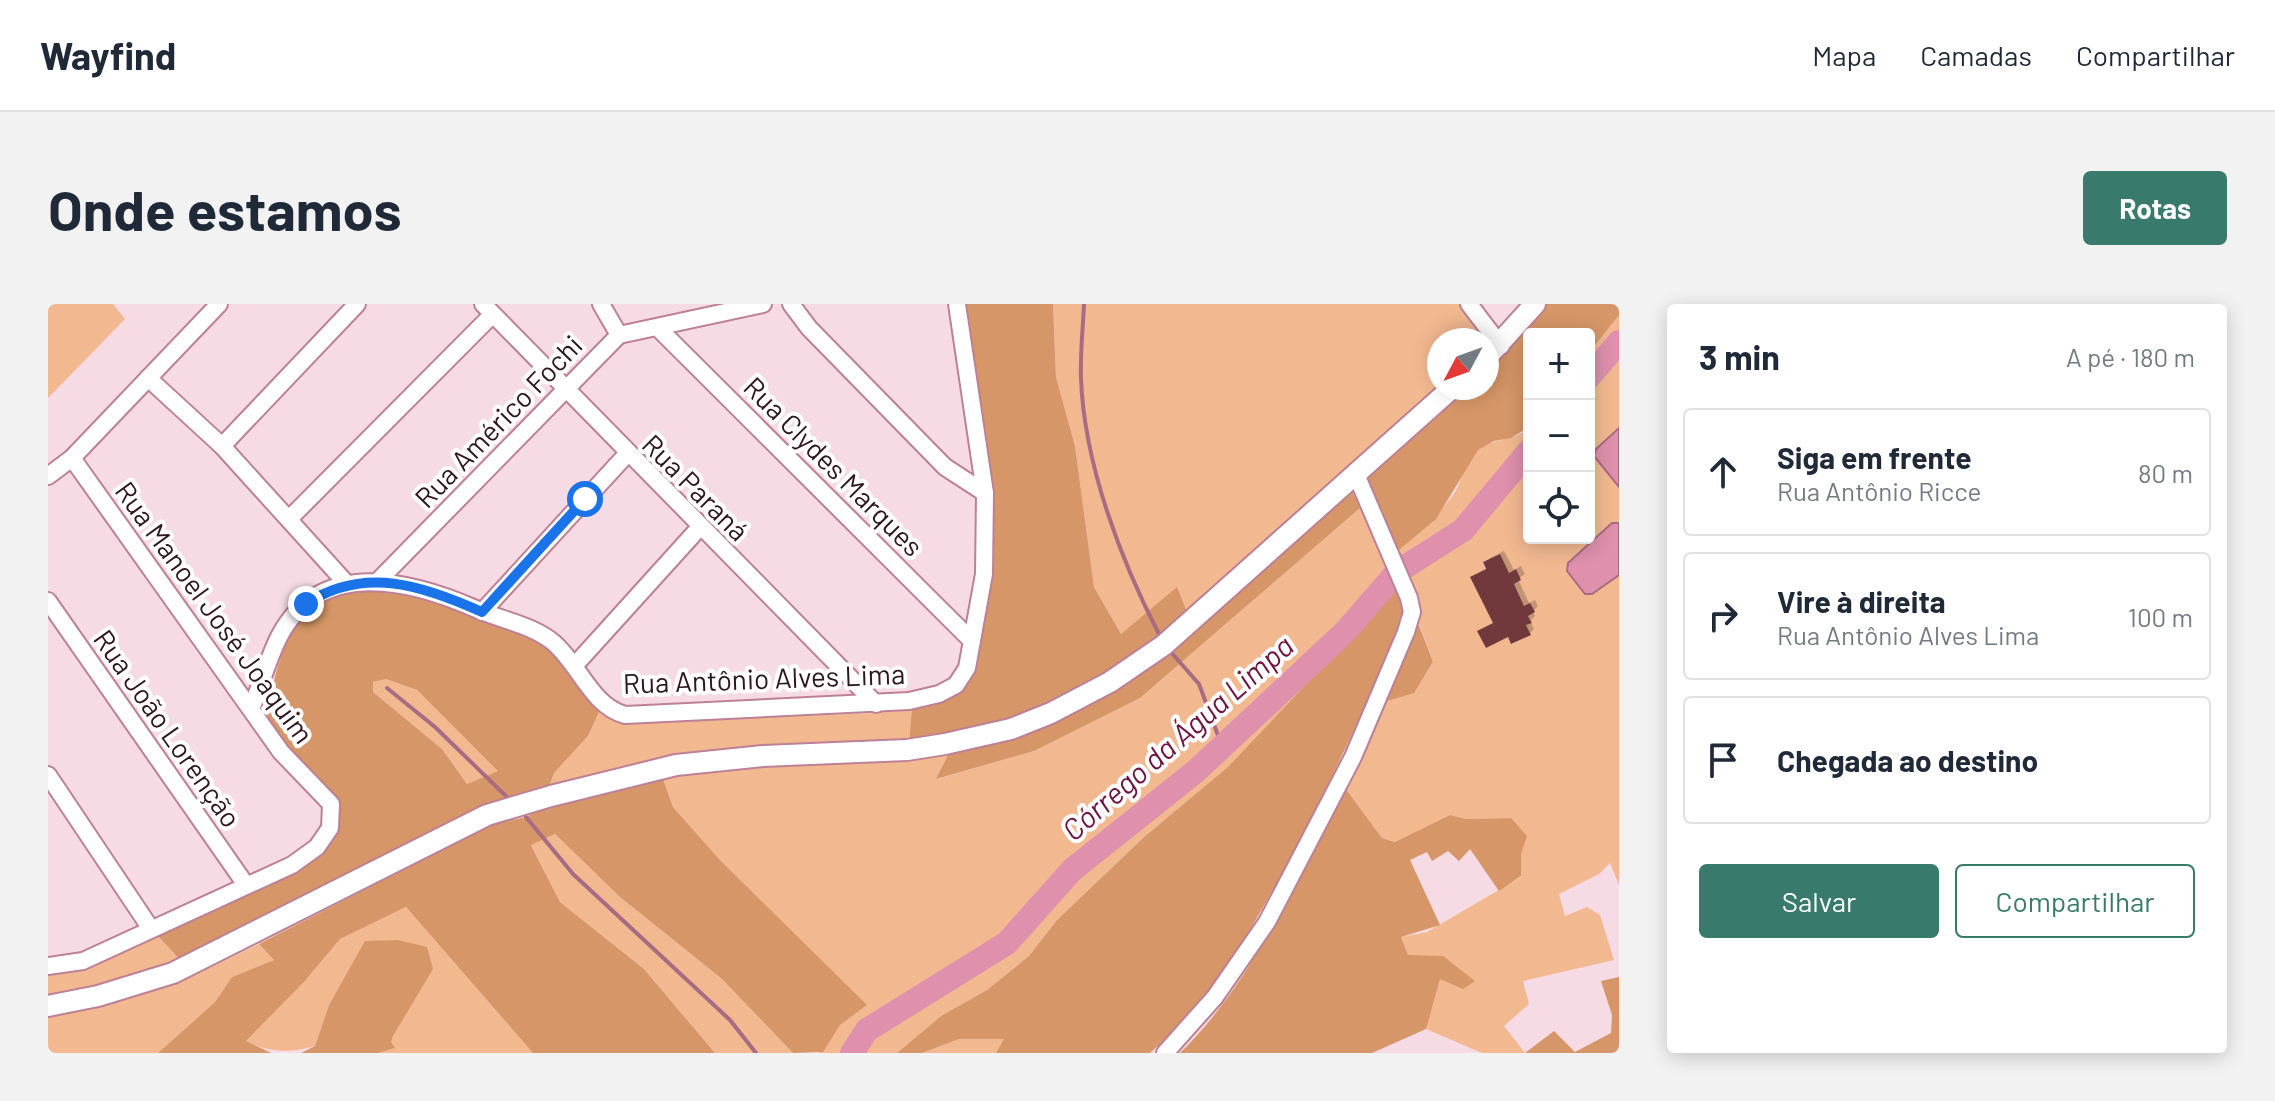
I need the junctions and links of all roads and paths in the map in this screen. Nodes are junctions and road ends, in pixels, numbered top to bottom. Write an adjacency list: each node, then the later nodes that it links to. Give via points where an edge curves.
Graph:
1 (219, 304): 14 (street)
2 (357, 304): 17 (street)
3 (601, 304): 12 (street)
4 (763, 304): 11 (street, Rua Américo Fochi)
5 (791, 304): 22 (street, via 945,467)
6 (957, 304): 22 (street, Rua Antônio Alves Lima)
7 (1535, 304): 13 (main road)
8 (1473, 306): 10 (street)
9 (487, 310): 15 (street, Rua Paraná); 23 (street)
10 (1483, 328)
11 (659, 329): 12 (street, Rua Américo Fochi); 29 (street, Rua Clydes Marques)
12 (619, 335): 15 (street, Rua Américo Fochi)
13 (1499, 346)
14 (148, 378): 17 (street); 19 (street)
15 (565, 389): 18 (street, Rua Paraná); 25 (street, Rua Américo Fochi)
16 (1438, 400): 20 (main road)
17 (222, 446): 23 (street)
18 (627, 454): 24 (street, Rua Paraná); 28 (street)
19 (72, 458): 21 (street); 32 (street, Rua Manoel José Joaquim)
20 (1355, 472): 37 (main road, via 1164,645 1110,682 1011,729 907,750 676,765 551,796 487,815 173,973); 38 (street, via 1409,598 1412,612 1406,632 1353,757 1267,922 1215,997)
21 (48, 476)
22 (985, 493): 29 (street, Rua Antônio Alves Lima, via 984,574)
23 (289, 519): 26 (street)
24 (700, 527): 30 (street); 31 (street, Rua Paraná)
25 (379, 580): 26 (street, Rua Antônio Alves Lima); 28 (street, Rua Antônio Alves Lima, via 431,589)
26 (347, 584): 32 (street, Rua Antônio Alves Lima, via 306,604 281,634)
27 (48, 601): 34 (street, Rua João Lorenção)
28 (482, 612): 30 (street, Rua Antônio Alves Lima, via 551,640)
29 (972, 641): 31 (street, Rua Antônio Alves Lima, via 967,668 956,685 939,694)
30 (576, 664): 31 (street, Rua Antônio Alves Lima, via 604,707 625,715)
31 (876, 704)
32 (251, 709): 34 (street, Rua Manoel José Joaquim, via 281,752 322,792 332,817 317,847 292,865)
33 (48, 775): 35 (street)
34 (246, 885): 35 (street)
35 (151, 929): 36 (street, via 83,961)
36 (48, 966)
37 (48, 1006)
38 (1165, 1053)

